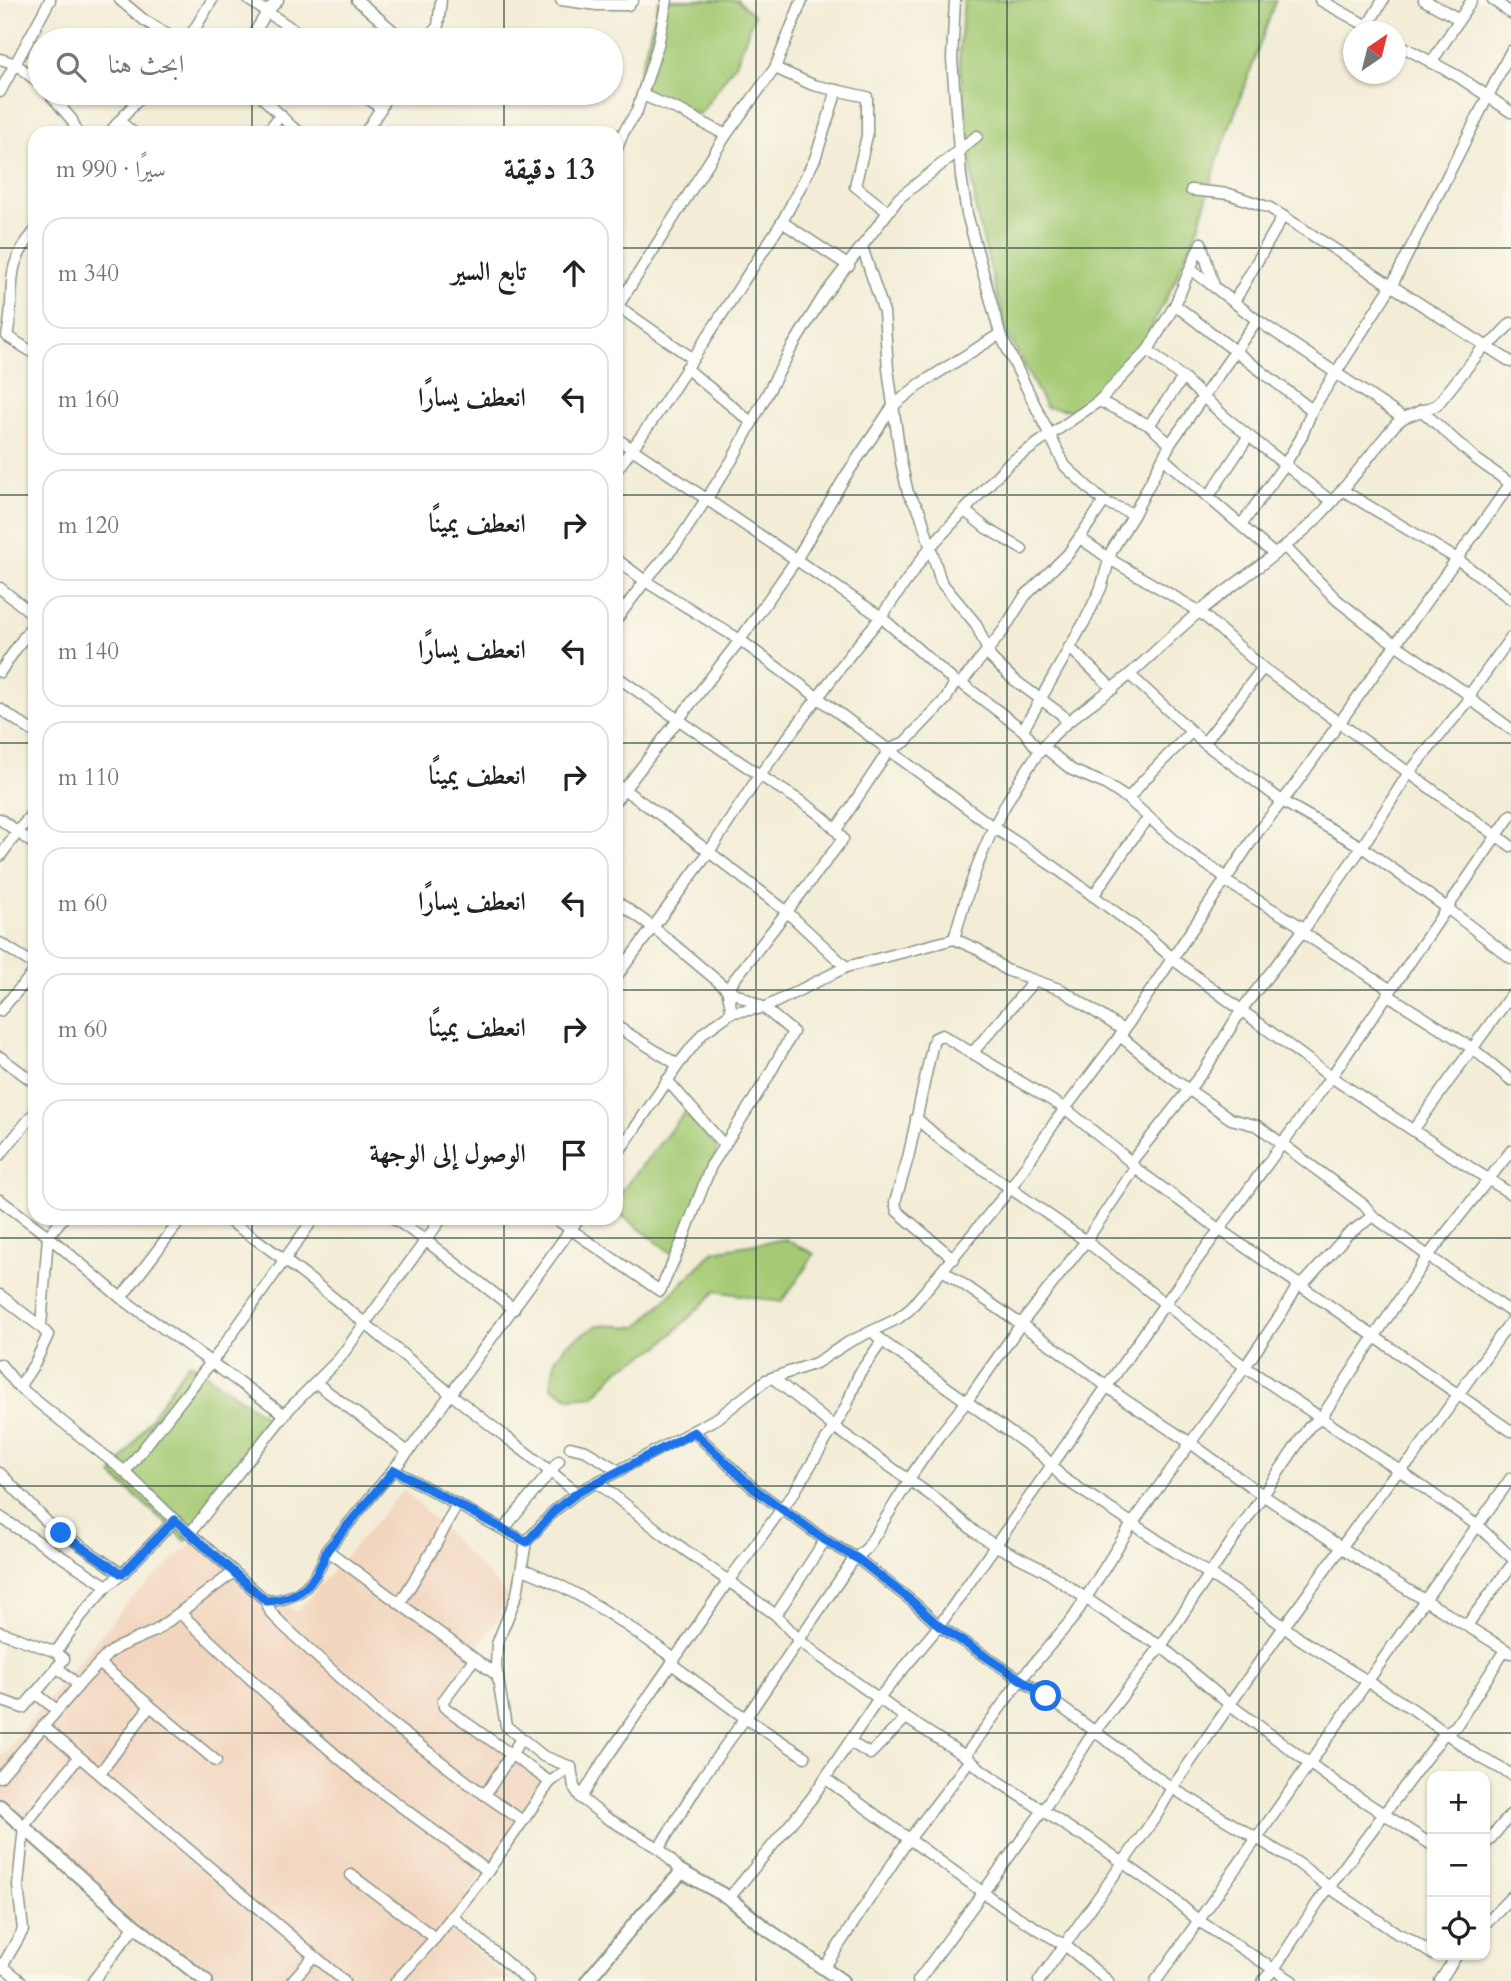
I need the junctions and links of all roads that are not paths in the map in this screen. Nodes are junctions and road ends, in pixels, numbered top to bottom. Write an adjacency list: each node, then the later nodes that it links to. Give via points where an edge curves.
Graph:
1 (50, 0): 23 (street)
2 (120, 0): 24 (street)
3 (212, 0): 25 (street)
4 (249, 0): 18 (street)
5 (278, 0): 18 (street)
6 (357, 0): 28 (street)
7 (441, 0): 29 (street)
8 (561, 0): 9 (street, via 597,5 628,5)
9 (633, 0)
10 (667, 0): 40 (street)
11 (802, 0): 36 (street)
12 (955, 0): 60 (street, via 952,59)
13 (1320, 0): 21 (street)
14 (1383, 0): 22 (street)
15 (1424, 0): 20 (street)
16 (1472, 0): 20 (street)
17 (1493, 0): 19 (street)
18 (267, 12): 26 (street); 27 (street)
19 (1511, 13)
20 (1459, 19): 34 (street)
21 (1360, 21)
22 (1370, 21)
23 (35, 28)
24 (157, 28)
25 (195, 28)
26 (257, 28)
27 (291, 28)
28 (390, 28)
29 (436, 28)
30 (28, 41): 35 (street)
31 (1406, 49): 34 (street)
32 (1511, 51): 41 (street)
33 (0, 59): 35 (street)
34 (1431, 63): 41 (street)
35 (16, 64): 37 (street); 39 (street)
36 (775, 68): 38 (street); 58 (street)
37 (28, 73)
38 (836, 90): 62 (street, via 868,99 867,136 855,186); 64 (street, via 815,159)
39 (0, 92)
40 (642, 95): 57 (street); 58 (street)
41 (1489, 95): 48 (street); 70 (street)
42 (60, 105): 51 (street)
43 (132, 105): 50 (street)
44 (271, 105): 49 (street)
45 (377, 105): 47 (street)
46 (382, 105): 47 (street)
47 (381, 108): 56 (street)
48 (1511, 112)
49 (281, 115): 54 (street); 55 (street)
50 (119, 121): 52 (street); 53 (street)
51 (74, 126)
52 (115, 126)
53 (125, 126)
54 (272, 126)
55 (290, 126)
56 (369, 126)
57 (623, 133)
58 (726, 135): 72 (street)
59 (976, 136): 60 (street)
60 (960, 149): 62 (street, via 904,193); 78 (street, via 967,214)
61 (1191, 190): 63 (street, via 1229,194)
62 (888, 212): 66 (street)
63 (1283, 216): 70 (street); 73 (street)
64 (782, 222): 67 (street); 83 (street)
65 (28, 236): 69 (street, via 10,257)
66 (862, 247): 67 (street); 90 (street, via 884,312)
67 (849, 266): 94 (street, via 797,338)
68 (1191, 269): 71 (street); 71 (street, via 1201,243); 74 (street)
69 (2, 279): 82 (street, via 11,317 7,336)
70 (1392, 285): 79 (street); 86 (street)
71 (1214, 287): 73 (street)
72 (623, 298)
73 (1234, 302): 76 (street)
74 (1175, 305): 80 (street); 81 (street)
75 (623, 311): 83 (street)
76 (1257, 320): 81 (street); 86 (street)
77 (1511, 323): 79 (street)
78 (1000, 334): 90 (street); 96 (street)
79 (1486, 345): 84 (street); 92 (street, via 1437,405)
80 (1148, 349): 87 (street); 89 (street)
81 (1236, 349): 88 (street); 91 (street)
82 (28, 350)
83 (692, 358): 85 (street)
84 (1511, 362)
85 (687, 368): 94 (street); 100 (street)
86 (1335, 373): 91 (street); 93 (street)
87 (1183, 378): 88 (street); 95 (street)
88 (1201, 397): 97 (street); 99 (street)
89 (1099, 401): 95 (street); 96 (street)
90 (893, 406): 114 (street, via 908,493); 120 (street)
91 (1312, 410): 103 (street)
92 (1421, 410): 93 (street); 104 (street)
93 (1403, 418): 105 (street)
94 (752, 423): 107 (street)
95 (1149, 425): 99 (street)
96 (1049, 435): 108 (street, via 1065,467); 110 (street, via 1008,464)
97 (1248, 437): 103 (street); 106 (street)
98 (623, 443): 100 (street)
99 (1170, 444): 101 (street)
100 (632, 449): 102 (street); 107 (street)
101 (1164, 458): 106 (street); 111 (street)
102 (623, 461)
103 (1285, 464): 109 (street); 112 (street)
104 (1511, 483): 118 (street)
105 (1342, 490): 109 (street); 118 (street)
106 (1209, 496): 112 (street)
107 (707, 500): 120 (street); 122 (street)
108 (1104, 502): 111 (street); 113 (street)
109 (1332, 502): 115 (street)
110 (965, 511): 114 (street); 116 (street)
111 (1134, 514): 119 (street, via 1112,550)
112 (1241, 524): 117 (street)
113 (1080, 538): 119 (street); 134 (street, via 1026,596)
114 (931, 546): 128 (street); 134 (street, via 941,582 976,624)
115 (1285, 547): 117 (street); 132 (street, via 1337,600)
116 (1023, 549)
117 (1274, 554): 126 (street)
118 (1457, 559): 124 (street); 132 (street)
119 (1111, 560): 126 (street); 133 (street)
120 (796, 561): 128 (street); 131 (street)
121 (623, 564): 122 (street)
122 (645, 581): 125 (street); 131 (street)
123 (0, 588): 127 (street)
124 (1511, 599)
125 (623, 611)
126 (1199, 611): 135 (street); 137 (street)
127 (28, 613)
128 (881, 617): 139 (street); 141 (street)
129 (28, 630): 136 (street)
130 (1511, 637): 142 (street)
131 (740, 640): 141 (street); 145 (street)
132 (1395, 644): 142 (street); 147 (street)
133 (1069, 647): 140 (street); 143 (street)
134 (987, 650): 139 (street); 143 (street)
135 (1263, 668): 147 (street); 152 (street)
136 (0, 672)
137 (1130, 675): 140 (street); 151 (street)
138 (623, 681): 145 (street)
139 (958, 682): 150 (street); 154 (street, via 905,742)
140 (1113, 689): 146 (street)
141 (820, 698): 154 (street); 156 (street)
142 (1470, 699): 149 (street); 155 (street)
143 (1039, 700): 146 (street); 150 (street)
144 (0, 709): 148 (street)
145 (678, 720): 156 (street); 157 (street)
146 (1067, 722): 153 (street)
147 (1338, 723): 155 (street); 160 (street)
148 (28, 728)
149 (1511, 729)
150 (1023, 730): 153 (street)
151 (1192, 732): 152 (street); 159 (street)
152 (1204, 743): 160 (street)
153 (1042, 749): 159 (street); 165 (street)
154 (889, 750): 165 (street); 166 (street)
155 (1408, 774): 168 (street); 171 (street)
156 (759, 776): 166 (street); 172 (street)
157 (623, 784)
158 (623, 789): 172 (street)
159 (1128, 799): 164 (street)
160 (1282, 801): 171 (street); 174 (street)
161 (1511, 816): 168 (street)
162 (0, 819): 167 (street)
163 (28, 819): 167 (street)
164 (1149, 819): 174 (street); 175 (street)
165 (993, 827): 175 (street); 181 (street)
166 (836, 830): 178 (street, via 843,839)
167 (18, 833): 169 (street); 173 (street)
168 (1497, 836): 170 (street); 177 (street)
169 (28, 840)
170 (1511, 846)
171 (1362, 847): 177 (street); 180 (street)
172 (709, 852): 178 (street); 179 (street)
173 (0, 856)
174 (1225, 881): 180 (street, via 1299,925); 183 (street)
175 (1093, 896): 183 (street)
176 (623, 906): 179 (street)
177 (1447, 908): 184 (street); 191 (street)
178 (786, 911): 186 (street); 190 (street)
179 (653, 927): 187 (street); 190 (street)
180 (1302, 932): 191 (street); 194 (street)
181 (954, 939): 186 (street); 189 (street)
182 (0, 943): 185 (street)
183 (1172, 956): 194 (street); 198 (street)
184 (1511, 958)
185 (28, 961)
186 (846, 967): 193 (street)
187 (623, 968)
188 (28, 979): 195 (street)
189 (1034, 981): 198 (street, via 1062,990); 200 (street)
190 (727, 989): 193 (street); 196 (street)
191 (1389, 992): 199 (street); 203 (street)
192 (1511, 995): 199 (street)
193 (764, 1008): 196 (street); 213 (street, via 793,1031)
194 (1242, 1009): 203 (street); 207 (street)
195 (0, 1011)
196 (733, 1012): 202 (street, via 703,1033)
197 (623, 1030): 202 (street)
198 (1121, 1033): 207 (street); 208 (street)
199 (1472, 1048): 206 (street); 211 (street)
200 (973, 1052): 208 (street); 209 (street, via 948,1037 935,1038)
201 (0, 1057): 204 (street)
202 (678, 1065): 205 (street)
203 (1331, 1077): 211 (street); 214 (street)
204 (28, 1078)
205 (667, 1080): 212 (street); 213 (street)
206 (1511, 1080)
207 (1190, 1089): 214 (street, via 1231,1119 1258,1126); 217 (street)
208 (1066, 1109): 217 (street); 219 (street)
209 (916, 1118): 219 (street); 240 (street, via 896,1210)
210 (28, 1121): 216 (street)
211 (1414, 1129): 218 (street)
212 (623, 1138)
213 (723, 1144): 233 (street, via 701,1185 660,1291)
214 (1282, 1145): 222 (street); 234 (street)
215 (1511, 1151): 218 (street)
216 (0, 1155)
217 (1133, 1165): 234 (street); 237 (street)
218 (1487, 1179): 220 (street); 238 (street)
219 (1010, 1189): 237 (street); 240 (street)
220 (1511, 1194)
221 (0, 1200): 223 (street)
222 (1373, 1216): 238 (street); 242 (street, via 1347,1235)
223 (28, 1221)
224 (33, 1225): 235 (street)
225 (57, 1225): 235 (street)
226 (177, 1225): 244 (street)
227 (235, 1225): 239 (street)
228 (309, 1225): 239 (street)
229 (403, 1225): 236 (street)
230 (437, 1225): 236 (street)
231 (564, 1225): 233 (street)
232 (574, 1225): 233 (street)
233 (571, 1230): 246 (street)
234 (1220, 1230): 242 (street); 245 (street)
235 (48, 1236): 244 (street); 251 (street)
236 (425, 1240): 246 (street); 249 (street)
237 (1086, 1241): 245 (street); 250 (street)
238 (1428, 1256): 247 (street); 253 (street)
239 (285, 1259): 249 (street); 255 (street)
240 (954, 1259): 241 (street)
241 (944, 1270): 250 (street); 252 (street, via 909,1310)
242 (1298, 1285): 253 (street); 257 (street)
243 (0, 1294): 251 (street)
244 (121, 1298): 255 (street)
245 (1164, 1305): 257 (street); 260 (street)
246 (514, 1309): 263 (street)
247 (1511, 1312)
248 (1511, 1321): 262 (street)
249 (365, 1322): 259 (street); 263 (street)
250 (1021, 1324): 260 (street); 264 (street)
251 (41, 1327): 261 (street, via 48,1335)
252 (872, 1331): 254 (street); 258 (street, via 816,1363)
253 (1373, 1337): 262 (street); 266 (street)
254 (882, 1341): 264 (street); 267 (street, via 859,1374)
255 (210, 1363): 265 (street); 279 (street)
256 (0, 1364): 261 (street)
257 (1245, 1367): 266 (street); 270 (street)
258 (773, 1378): 267 (street); 269 (street)
259 (316, 1383): 265 (street); 272 (street)
260 (1107, 1386): 270 (street); 274 (street)
261 (19, 1387): 279 (street)
262 (1457, 1393): 268 (street); 278 (street)
263 (451, 1394): 272 (street); 276 (street)
264 (967, 1401): 274 (street); 282 (street)
265 (285, 1415): 294 (street)
266 (1321, 1418): 278 (street); 285 (street, via 1310,1427)
267 (834, 1427): 282 (street); 287 (street)
268 (1511, 1431)
269 (694, 1432): 277 (street); 287 (street, via 753,1488)
270 (1189, 1442): 285 (street); 290 (street)
271 (570, 1447): 277 (street)
272 (408, 1452): 275 (street)
273 (559, 1461): 276 (street)
274 (1052, 1467): 290 (street); 297 (street)
275 (394, 1470): 286 (street); 300 (street)
276 (550, 1471): 284 (street); 292 (street)
277 (619, 1471): 283 (street)
278 (1400, 1471): 291 (street); 298 (street)
279 (125, 1472): 289 (street)
280 (0, 1473): 293 (street)
281 (1511, 1478): 291 (street)
282 (909, 1481): 297 (street); 302 (street)
283 (598, 1483): 284 (street); 308 (street)
284 (577, 1493): 296 (street)
285 (1264, 1496): 298 (street); 307 (street)
286 (457, 1504): 292 (street); 313 (street)
287 (783, 1508): 295 (street); 308 (street)
288 (0, 1517): 299 (street)
289 (175, 1520): 294 (street); 306 (street)
290 (1132, 1524): 307 (street); 310 (street)
291 (1478, 1526): 301 (street); 312 (street)
292 (504, 1529): 296 (street)
293 (61, 1533): 299 (street); 306 (street)
294 (190, 1533): 305 (street)
295 (825, 1540): 302 (street); 315 (street)
296 (527, 1542): 304 (street)
297 (994, 1545): 310 (street, via 1044,1570); 317 (street)
298 (1343, 1547): 312 (street); 318 (street)
299 (51, 1550): 309 (street)
300 (327, 1550): 311 (street, via 314,1577 294,1597); 313 (street)
301 (1511, 1557)
302 (858, 1559): 317 (street); 320 (street)
303 (1511, 1566): 316 (street)
304 (523, 1569): 326 (street, via 588,1600 672,1657); 328 (street, via 501,1630)
305 (234, 1572): 311 (street); 314 (street)
306 (122, 1574): 309 (street)
307 (1209, 1575): 318 (street); 321 (street)
308 (729, 1580): 315 (street); 326 (street)
309 (107, 1586): 322 (street)
310 (1085, 1598): 321 (street); 329 (street, via 1058,1639)
311 (266, 1601): 358 (street, via 271,1613 329,1670)
312 (1425, 1601): 316 (street); 330 (street)
313 (401, 1603): 324 (street)
314 (180, 1614): 325 (street, via 113,1650); 372 (street, via 360,1776)
315 (776, 1615): 320 (street)
316 (1467, 1625): 323 (street)
317 (939, 1626): 329 (street); 333 (street)
318 (1283, 1628): 330 (street); 335 (street)
319 (0, 1632): 322 (street)
320 (799, 1640): 333 (street); 338 (street)
321 (1161, 1646): 335 (street); 341 (street)
322 (56, 1652): 327 (street, via 64,1658)
323 (1508, 1652): 342 (street, via 1456,1726)
324 (474, 1659): 328 (street); 345 (street, via 444,1707)
325 (99, 1663): 331 (street); 336 (street)
326 (673, 1665): 338 (street); 359 (street)
327 (57, 1667): 331 (street); 332 (street)
328 (498, 1676): 343 (street, via 504,1721)
329 (1021, 1679): 341 (street); 348 (street)
330 (1368, 1682): 342 (street); 350 (street)
331 (78, 1685): 337 (street)
332 (35, 1693): 334 (street, via 23,1708); 337 (street)
333 (879, 1699): 339 (street); 344 (street)
334 (0, 1700)
335 (1229, 1704): 350 (street); 357 (street)
336 (150, 1706): 349 (street); 352 (street)
337 (57, 1710): 340 (street)
338 (744, 1718): 346 (street); 370 (street)
339 (906, 1718): 344 (street, via 870,1755); 348 (street)
340 (43, 1726): 347 (street); 354 (street)
341 (1096, 1732): 357 (street); 361 (street)
342 (1444, 1734): 353 (street); 362 (street)
343 (521, 1739): 345 (street); 351 (street, via 543,1756)
344 (850, 1742): 355 (street)
345 (510, 1755): 356 (street); 358 (street)
346 (805, 1756)
347 (79, 1758): 352 (street); 365 (street)
348 (968, 1758): 361 (street); 366 (street)
349 (216, 1761)
350 (1311, 1764): 362 (street); 368 (street)
351 (572, 1767): 356 (street); 359 (street, via 574,1787)
352 (100, 1773): 386 (street)
353 (1511, 1774)
354 (0, 1777)
355 (826, 1779): 366 (street); 378 (street)
356 (550, 1782): 364 (street)
357 (1171, 1788): 368 (street); 371 (street)
358 (485, 1795): 364 (street)
359 (581, 1798): 370 (street)
360 (0, 1806): 365 (street)
361 (1044, 1810): 371 (street); 376 (street)
362 (1385, 1814): 369 (street); 375 (street)
363 (1511, 1814): 367 (street)
364 (523, 1821): 372 (street)
365 (24, 1826): 382 (street); 390 (street, via 18,1885 23,1930)
366 (910, 1838): 376 (street); 391 (street)
367 (1490, 1839)
368 (1256, 1840): 375 (street, via 1298,1863); 381 (street)
369 (1427, 1842)
370 (659, 1848): 373 (street)
371 (1122, 1863): 381 (street); 384 (street)
372 (488, 1871): 379 (street)
373 (682, 1872): 378 (street); 400 (street)
374 (351, 1875): 383 (street)
375 (1330, 1888): 385 (street); 392 (street)
376 (984, 1891): 384 (street); 402 (street)
377 (1511, 1897): 380 (street)
378 (729, 1898): 391 (street)
379 (452, 1916): 383 (street); 399 (street)
380 (1490, 1919)
381 (1199, 1921): 392 (street); 405 (street)
382 (135, 1926): 394 (street); 395 (street)
383 (435, 1938): 398 (street)
384 (1066, 1946): 403 (street); 404 (street)
385 (1427, 1950)
386 (313, 1956): 396 (street); 397 (street)
387 (1442, 1960): 389 (street)
388 (1453, 1960): 389 (street)
389 (1449, 1965): 408 (street)
390 (1, 1967): 393 (street)
391 (824, 1968): 401 (street)
392 (1274, 1969): 406 (street); 407 (street)
393 (21, 1981)
394 (93, 1981)
395 (206, 1981)
396 (292, 1981)
397 (344, 1981)
398 (396, 1981)
399 (528, 1981)
400 (587, 1981)
401 (842, 1981)
402 (918, 1981)
403 (1039, 1981)
404 (1108, 1981)
405 (1156, 1981)
406 (1263, 1981)
407 (1292, 1981)
408 (1440, 1981)

